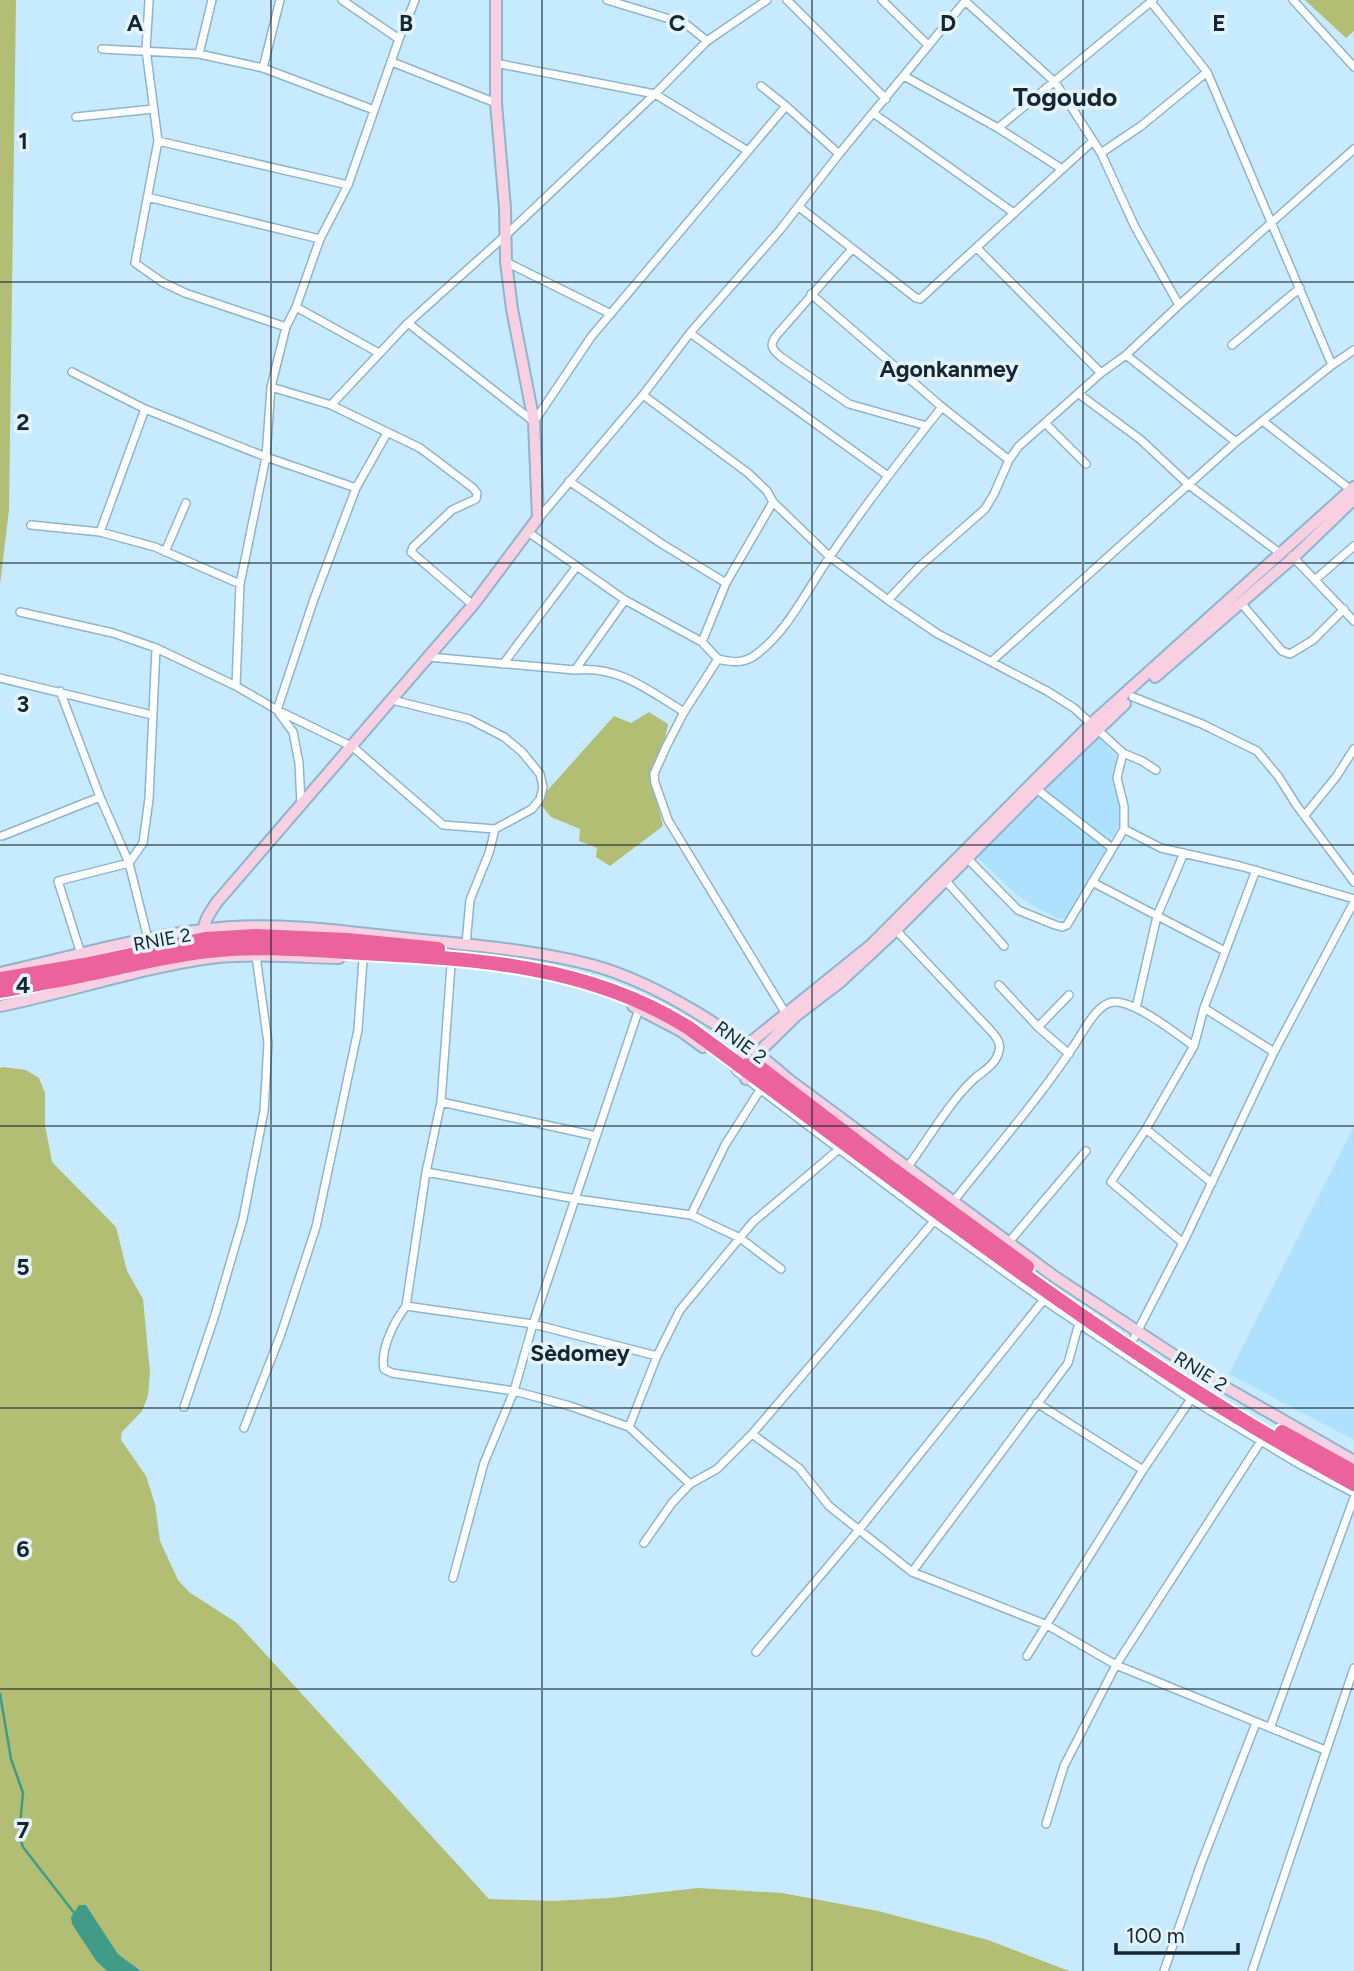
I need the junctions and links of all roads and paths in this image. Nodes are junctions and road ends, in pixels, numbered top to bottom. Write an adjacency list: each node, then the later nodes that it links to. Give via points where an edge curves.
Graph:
1 (212, 0): 19 (street)
2 (280, 0): 23 (street)
3 (342, 0): 14 (street)
4 (415, 0): 14 (street)
5 (496, 0): 21 (main road)
6 (607, 0): 15 (street, via 685,24)
7 (767, 0): 15 (street)
8 (787, 0): 29 (street)
9 (882, 0): 16 (street)
10 (1293, 0): 22 (street)
11 (149, 1): 18 (street)
12 (965, 1): 16 (street); 26 (street)
13 (1152, 1): 24 (street); 26 (street)
14 (399, 39): 20 (street)
15 (707, 41): 28 (street)
16 (928, 45): 25 (street)
17 (102, 49): 18 (street)
18 (146, 50): 19 (street); 32 (street)
19 (199, 54): 23 (street)
20 (392, 62): 30 (street); 33 (street)
21 (495, 63): 28 (street); 30 (main road)
22 (1354, 67)
23 (263, 68): 33 (street)
24 (1207, 72): 41 (street); 48 (street)
25 (904, 76): 29 (street); 36 (street)
26 (1055, 82): 36 (street); 38 (street)
27 (761, 86): 31 (street)
28 (655, 94): 40 (street); 49 (street)
29 (886, 99): 34 (street)
30 (496, 103): 49 (main road)
31 (786, 106): 40 (street); 42 (street)
32 (153, 109): 35 (street); 37 (street)
33 (374, 110): 44 (street)
34 (873, 113): 42 (street); 47 (street)
35 (76, 117)
36 (998, 128): 43 (street)
37 (158, 141): 44 (street); 45 (street)
38 (1093, 141): 41 (street); 43 (street)
39 (1354, 149): 48 (street)
40 (748, 150): 58 (street)
41 (1101, 153): 56 (street, via 1135,227)
42 (839, 154): 46 (street)
43 (1062, 169): 47 (street)
44 (348, 185): 50 (street)
45 (148, 197): 50 (street); 60 (street, via 135,263 185,293)
46 (799, 207): 52 (street); 61 (street)
47 (1014, 214): 51 (street)
48 (1272, 222): 54 (street); 56 (street)
49 (506, 235): 53 (main road); 59 (street)
50 (320, 239): 57 (street)
51 (977, 248): 52 (street, via 920,299); 68 (street)
52 (852, 249): 55 (street)
53 (506, 262): 58 (street); 75 (main road)
54 (1300, 288): 62 (street); 66 (street)
55 (811, 294): 73 (street); 78 (street, via 772,343 775,352 849,404)
56 (1179, 305): 65 (street)
57 (296, 307): 60 (street); 64 (street)
58 (611, 314): 75 (street, via 590,337)
59 (408, 323): 64 (street); 75 (street)
60 (286, 327): 69 (street)
61 (690, 333): 71 (street); 84 (street)
62 (1232, 345)
63 (1354, 350): 66 (street)
64 (379, 354): 72 (street)
65 (1126, 355): 68 (street); 80 (street)
66 (1332, 365): 76 (street)
67 (72, 372): 74 (street)
68 (1101, 373): 70 (street)
69 (271, 387): 72 (street); 81 (street)
70 (1079, 394): 77 (street); 86 (street, via 1141,440)
71 (643, 395): 85 (street); 89 (street, via 748,473)
72 (331, 405): 79 (street)
73 (942, 407): 78 (street); 82 (street)
74 (145, 409): 81 (street); 93 (street)
75 (534, 422): 91 (main road)
76 (1264, 422): 80 (street); 88 (street)
77 (1045, 423): 82 (street); 83 (street)
78 (927, 426): 84 (street)
79 (387, 433): 87 (street); 107 (street, via 436,458 477,493 476,499 452,510 411,552)
80 (1236, 442): 86 (street)
81 (266, 457): 87 (street); 103 (street)
82 (1009, 460): 105 (street, via 985,509)
83 (1086, 464)
84 (888, 476): 99 (street)
85 (569, 481): 91 (street); 102 (street)
86 (1189, 485): 97 (street); 116 (street)
87 (356, 488): 124 (street)
88 (1353, 492): 97 (main road); 98 (main road)
89 (773, 502): 99 (street); 102 (street)
90 (186, 503): 96 (street)
91 (538, 518): 94 (main road)
92 (31, 525): 93 (street)
93 (100, 532): 96 (street)
94 (528, 532): 100 (street); 107 (main road)
95 (1354, 546): 101 (street)
96 (164, 552): 103 (street)
97 (1279, 554): 98 (street); 112 (main road)
98 (1295, 556): 101 (street); 106 (main road)
99 (830, 557): 105 (street); 115 (street, via 777,636 740,662)
100 (577, 566): 104 (street); 117 (street)
101 (1315, 579): 108 (street)
102 (726, 583): 111 (street)
103 (240, 584): 120 (street)
104 (625, 600): 111 (street); 118 (street)
105 (888, 600): 116 (street, via 939,634)
106 (1241, 603): 108 (street, via 1282,651 1290,654 1313,640); 112 (main road)
107 (473, 604): 114 (main road)
108 (1344, 609): 110 (street)
109 (20, 612): 113 (street)
110 (1354, 621)
111 (702, 642): 115 (street)
112 (1183, 647): 122 (main road); 127 (main road)
113 (156, 648): 120 (street); 126 (street)
114 (428, 657): 117 (street); 123 (main road)
115 (718, 659): 125 (street)
116 (992, 661): 127 (street, via 1047,691)
117 (503, 664): 118 (street)
118 (575, 670): 125 (street, via 594,667 617,673)
119 (0, 678): 121 (street)
120 (236, 686): 124 (street)
121 (60, 691): 126 (street); 133 (street)
122 (1133, 696): 127 (main road); 135 (street, via 1248,745)
123 (392, 700): 128 (main road); 136 (street, via 488,727 522,752 540,774 543,787 532,809)
124 (276, 710): 128 (street); 134 (street, via 293,732)
125 (684, 712): 168 (street, via 654,774 659,799)
126 (152, 715): 142 (street, via 143,843)
127 (1095, 726): 130 (street); 132 (main road)
128 (353, 747): 134 (main road); 136 (street, via 443,825)
129 (1354, 749): 135 (street)
130 (1123, 753): 131 (street); 137 (street, via 1117,778)
131 (1156, 770)
132 (1033, 786): 139 (street); 141 (main road)
133 (100, 797): 138 (street); 142 (street)
134 (301, 805): 151 (main road, via 217,902 209,914)
135 (1306, 815): 146 (street)
136 (495, 829): 152 (street, via 470,900)
137 (1124, 829): 139 (street); 140 (street, via 1161,848)
138 (2, 836)
139 (1112, 848): 145 (street)
140 (1184, 853): 143 (street); 148 (street)
141 (965, 856): 144 (main road); 145 (street, via 1018,910 1062,927 1070,922); 168 (main road, via 871,945)
142 (129, 863): 150 (street); 155 (street, via 58,881)
143 (1256, 870): 147 (street); 154 (street)
144 (946, 881): 149 (main road); 153 (street)
145 (1092, 882): 148 (street)
146 (1354, 882)
147 (1354, 900): 171 (street)
148 (1157, 916): 154 (street); 166 (street)
149 (896, 930): 173 (main road); 180 (street, via 992,1032 1000,1049 988,1069 963,1090)
150 (148, 939): 151 (main road); 155 (main road)
151 (206, 940): 152 (main road, via 255,926); 160 (highway, RNIE 2 / RNIE 2); 162 (highway, RNIE 2 / RNIE 2, via 88,975); 173 (highway, RNIE 2 / RNIE 2, via 256,936 391,943 587,972 677,1010)
152 (466, 944): 173 (main road, via 592,965 632,980 687,1007)
153 (1004, 946)
154 (1226, 951): 165 (street)
155 (81, 954): 159 (main road)
156 (256, 956): 157 (main road); 164 (main road, via 151,969); 200 (street, via 268,1043 264,1111 243,1219)
157 (363, 959): 158 (main road); 202 (street, via 358,1030 316,1227)
158 (451, 965): 167 (main road, via 530,974 580,986); 175 (street)
159 (0, 973)
160 (0, 979)
161 (999, 985): 169 (street)
162 (0, 991)
163 (1069, 995): 169 (street)
164 (0, 1006)
165 (1204, 1007): 170 (street); 171 (street)
166 (1136, 1008): 170 (street); 172 (street, via 1108,1003)
167 (639, 1009): 173 (main road); 177 (street)
168 (786, 1014): 173 (main road)
169 (1038, 1027): 172 (street)
170 (1194, 1046): 176 (street)
171 (1274, 1052): 182 (street)
172 (1069, 1054): 184 (street)
173 (746, 1063): 174 (street); 180 (main road, via 788,1079); 191 (highway, RNIE 2 / RNIE 2); 195 (highway, RNIE 2 / RNIE 2, via 1052,1285)
174 (760, 1090): 178 (street); 185 (street, via 725,1145)
175 (441, 1102): 177 (street); 181 (street)
176 (1146, 1129): 182 (street); 189 (street, via 1111,1182)
177 (596, 1136): 183 (street)
178 (839, 1149): 186 (street); 187 (street)
179 (1086, 1151): 188 (street)
180 (907, 1167): 184 (main road)
181 (426, 1172): 183 (street); 192 (street)
182 (1212, 1183): 189 (street)
183 (576, 1199): 185 (street); 194 (street)
184 (953, 1202): 188 (main road)
185 (691, 1215): 187 (street)
186 (934, 1221): 191 (street); 203 (street)
187 (740, 1238): 190 (street); 196 (street, via 680,1310)
188 (1009, 1242): 195 (main road)
189 (1183, 1243): 195 (street)
190 (781, 1269)
191 (1046, 1297): 193 (street); 209 (highway, RNIE 2 / RNIE 2); 211 (street)
192 (406, 1306): 194 (street); 197 (street, via 397,1318 383,1369)
193 (1079, 1323): 198 (street); 199 (street, via 1068,1363)
194 (533, 1324): 196 (street); 197 (street)
195 (1136, 1337): 205 (main road); 207 (highway, RNIE 2 / RNIE 2, via 1270,1425)
196 (657, 1356): 201 (street)
197 (514, 1391): 201 (street); 214 (street, via 484,1463)
198 (1191, 1399): 204 (street); 206 (street)
199 (1037, 1403): 206 (street); 213 (street)
200 (184, 1408)
201 (629, 1427): 208 (street)
202 (244, 1428)
203 (752, 1434): 208 (street, via 717,1469); 211 (street, via 799,1468 829,1506)
204 (1261, 1441): 210 (street); 218 (street)
205 (1354, 1461)
206 (1143, 1470): 215 (street)
207 (1354, 1472)
208 (690, 1484): 212 (street)
209 (1354, 1485)
210 (1354, 1496): 221 (street)
211 (858, 1531): 213 (street); 216 (street)
212 (643, 1543)
213 (912, 1572): 215 (street)
214 (453, 1578)
215 (1047, 1625): 217 (street); 218 (street)
216 (756, 1652)
217 (1027, 1656)
218 (1116, 1665): 220 (street); 223 (street, via 1064,1766)
219 (1354, 1668): 222 (street)
220 (1256, 1723): 221 (street); 224 (street)
221 (1270, 1728): 222 (street)
222 (1325, 1750): 225 (street)
223 (1046, 1824)
224 (1164, 1971)
225 (1252, 1971)

